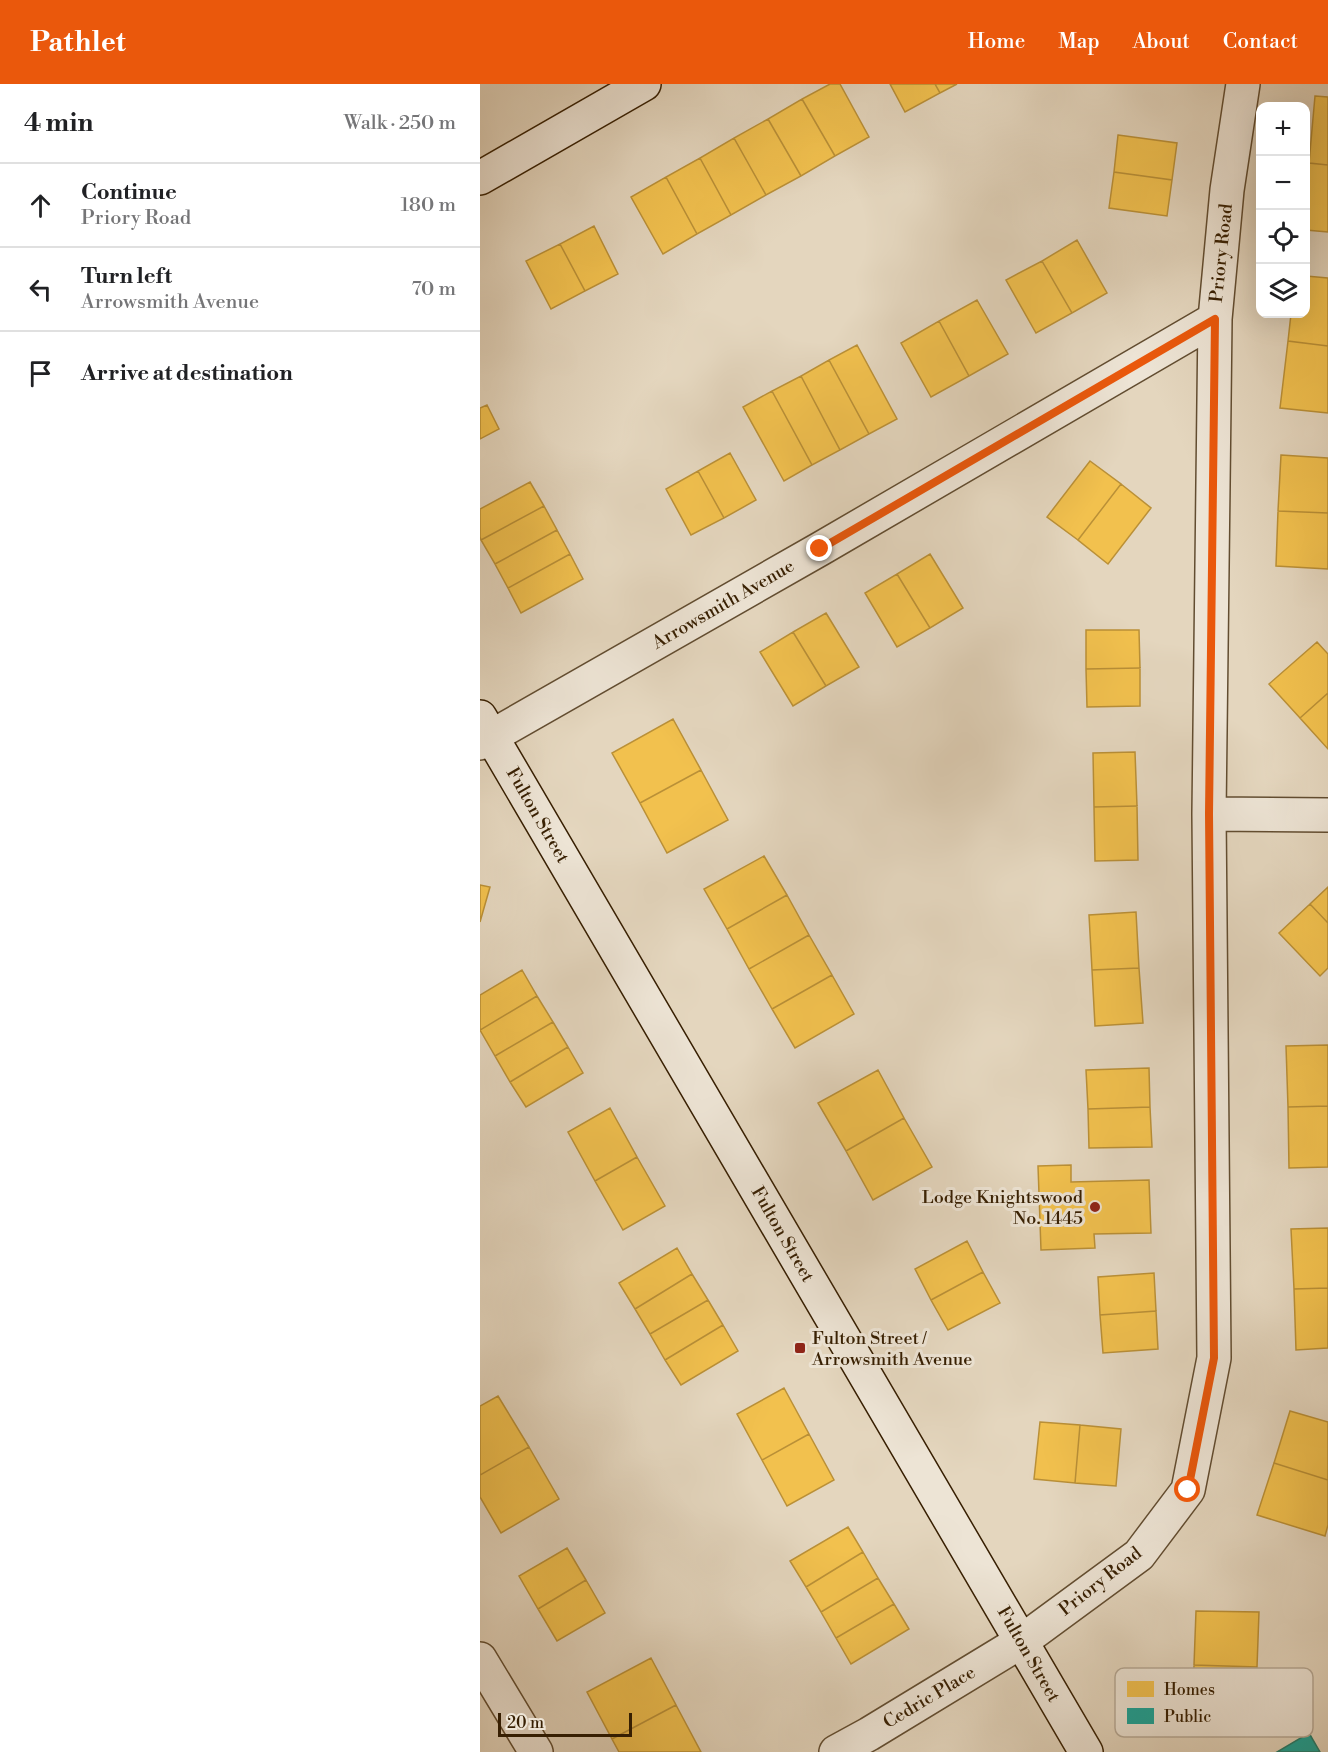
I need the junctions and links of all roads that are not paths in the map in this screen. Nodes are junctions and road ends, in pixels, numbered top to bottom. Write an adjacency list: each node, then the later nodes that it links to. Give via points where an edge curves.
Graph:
1 (644, 84): 3 (street)
2 (1243, 84): 4 (street, Priory Road, via 1227,190)
3 (480, 178)
4 (1215, 319): 5 (street, Arrowsmith Avenue, via 830,543); 6 (street, Priory Road)
5 (484, 732): 8 (street, Fulton Street)
6 (1209, 814): 7 (street); 8 (street, Priory Road, via 1214,1358 1188,1490 1139,1555)
7 (1328, 815)
8 (1022, 1641): 11 (street, Cedric Place); 12 (street, Fulton Street)
9 (480, 1659): 10 (street)
10 (536, 1752)
11 (836, 1752)
12 (1086, 1752)

